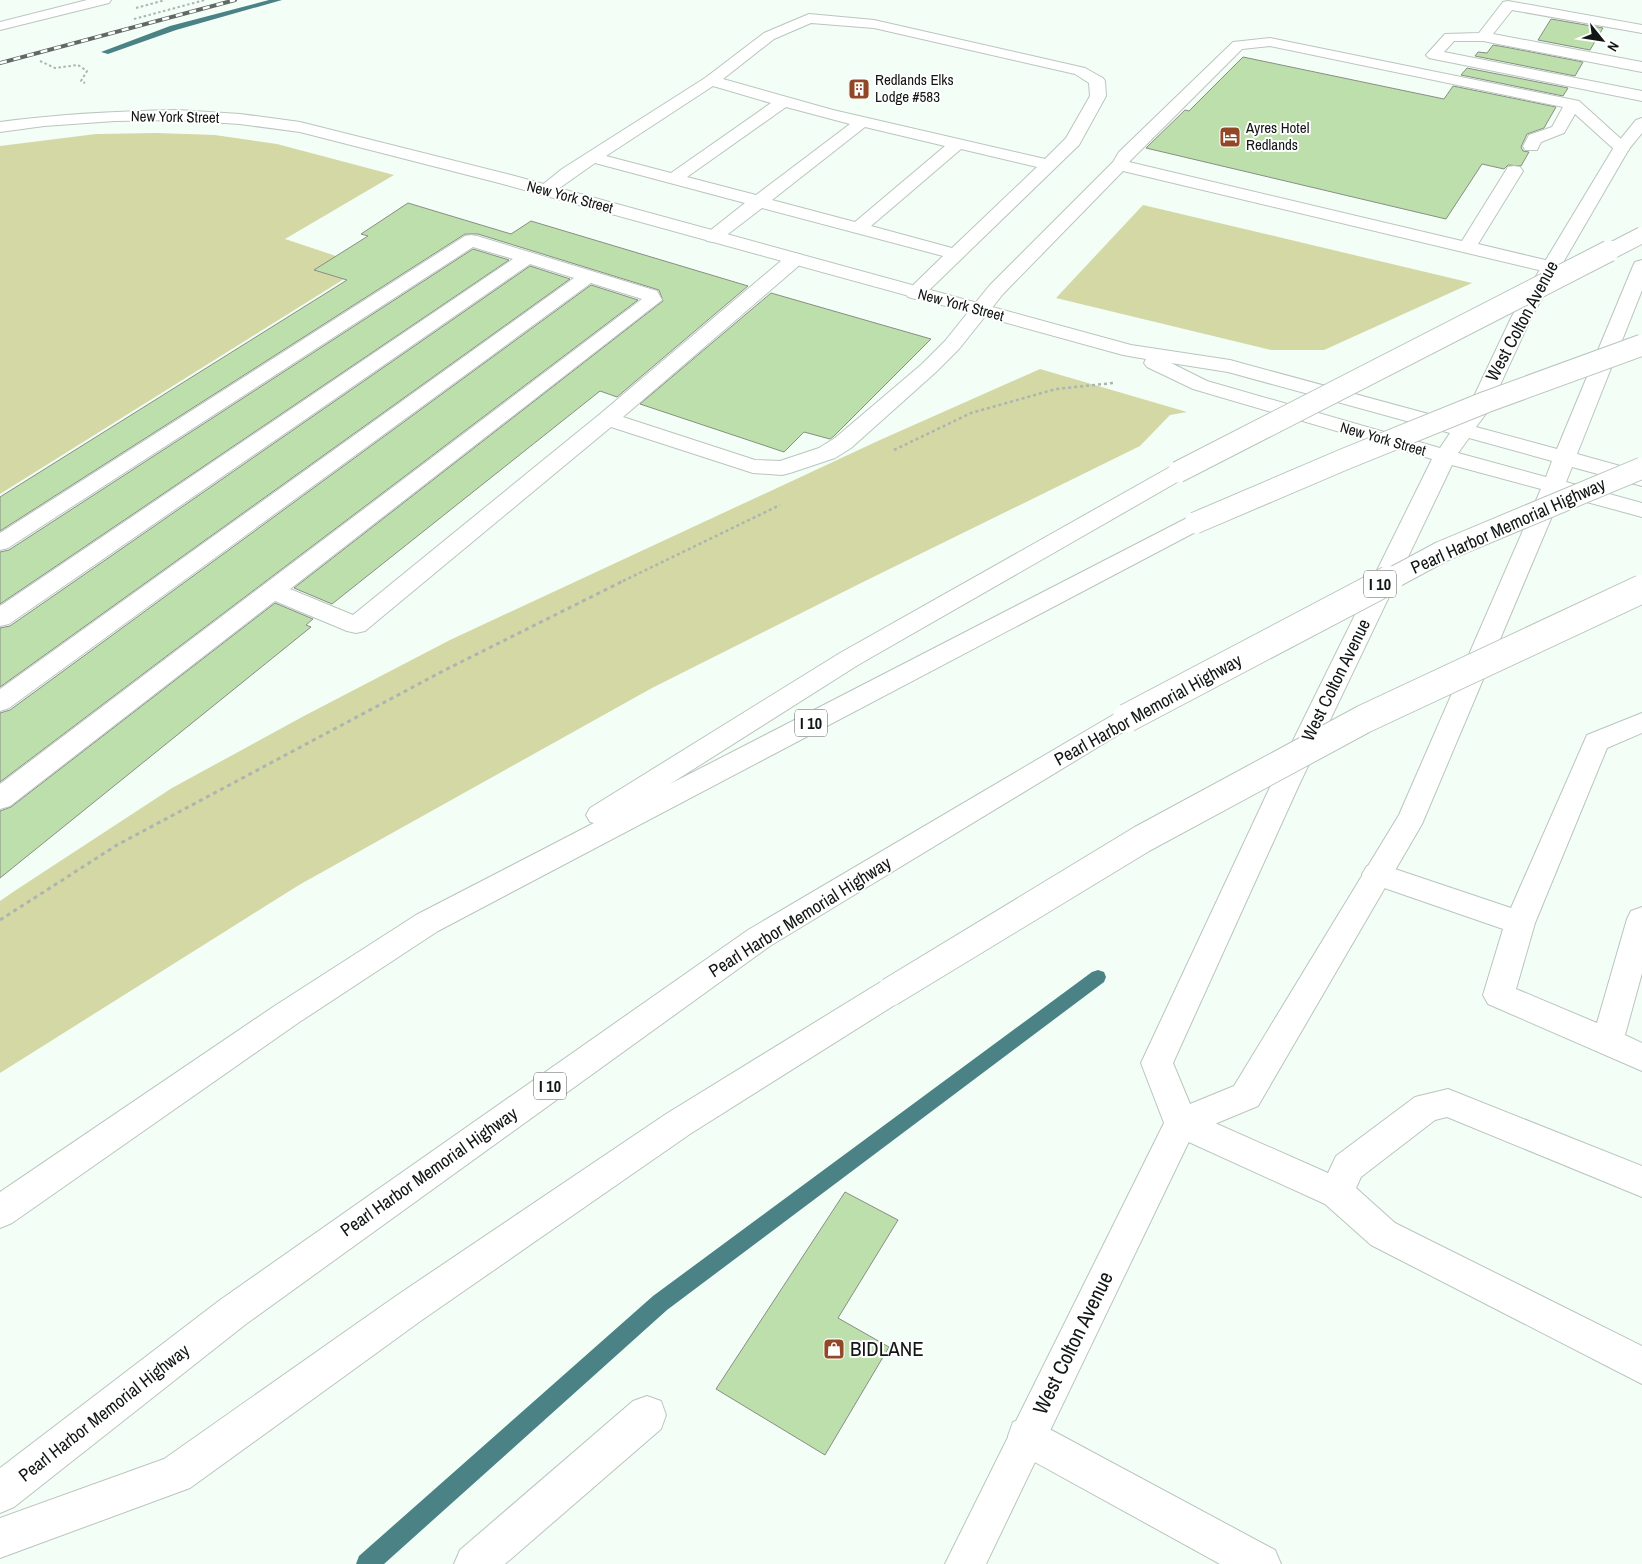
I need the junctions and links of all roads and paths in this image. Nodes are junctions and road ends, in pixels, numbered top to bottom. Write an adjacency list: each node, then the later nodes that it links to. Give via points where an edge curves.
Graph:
1 (104, 0): 2 (main road)
2 (0, 26)
3 (1642, 29): 4 (main road, via 1508,5)
4 (1483, 36): 6 (main road); 9 (main road, via 1450,37 1434,55)
5 (40, 61): 8 (path, via 55,68 78,65 86,71 81,81)
6 (1642, 67)
7 (711, 81): 10 (main road); 19 (main road); 20 (main road, via 769,36 808,18 874,24 1080,71 1097,81 1098,96 1073,141)
8 (87, 84)
9 (1642, 96)
10 (783, 102): 14 (main road); 23 (main road)
11 (1572, 104): 12 (main road); 17 (main road, via 1558,130 1535,139); 18 (main road); 21 (main road, via 1270,42 1238,45)
12 (1597, 104)
13 (1639, 116): 18 (main road, West Colton Avenue)
14 (862, 122): 16 (main road); 25 (main road)
15 (0, 127): 24 (main road, New York Street, via 115,116 178,115 240,119 300,127 348,138)
16 (957, 144): 20 (main road); 26 (main road)
17 (1531, 146)
18 (1622, 148): 34 (main road, West Colton Avenue)
19 (592, 157): 23 (main road); 24 (main road)
20 (1049, 165): 30 (main road)
21 (1119, 165): 29 (main road); 37 (main road, via 996,290)
22 (1514, 172): 29 (main road)
23 (674, 179): 25 (main road)
24 (545, 190): 28 (main road, New York Street)
25 (758, 202): 26 (main road); 28 (main road)
26 (858, 228): 30 (main road)
27 (1642, 236): 62 (main road, bridge, via 1178,472 849,659)
28 (713, 237): 32 (main road, New York Street)
29 (1467, 248): 34 (main road)
30 (956, 254): 36 (main road)
31 (528, 258): 35 (main road); 51 (main road, via 471,240); 54 (main road)
32 (795, 259): 36 (main road, New York Street); 41 (main road)
33 (1642, 266): 45 (main road)
34 (1551, 267): 42 (main road, West Colton Avenue, via 1522,316 1477,411)
35 (589, 276): 53 (main road, via 650,295 652,300); 55 (main road)
36 (916, 293): 37 (main road, New York Street)
37 (980, 311): 39 (main road, New York Street); 41 (main road, via 952,345 844,443 827,453 782,468 754,466)
38 (1642, 345): 62 (main road, I 10, bridge, via 1345,458 1195,523)
39 (1130, 351): 42 (main road, New York Street, via 1230,366); 44 (main road, New York Street, via 1200,385)
40 (1119, 382): 43 (path, via 1056,389 971,414)
41 (608, 419): 53 (main road, via 356,625)
42 (1464, 429): 44 (main road, West Colton Avenue); 45 (main road, New York Street)
43 (890, 452)
44 (1445, 456): 48 (main road, New York Street); 65 (main road, West Colton Avenue, via 1285,785 1158,1063)
45 (1565, 458): 47 (main road, New York Street); 48 (main road)
46 (1642, 468): 72 (main road, Pearl Harbor Memorial Highway / I 10, bridge, via 1441,552 1127,718 759,938 232,1312)
47 (1642, 479)
48 (1553, 487): 50 (main road, New York Street); 58 (main road, via 1412,817)
49 (784, 503): 60 (path, via 443,671 117,844)
50 (1642, 510)
51 (0, 543)
52 (1642, 589): 73 (main road, bridge, via 1364,719 1142,839 670,1130 409,1308 176,1474)
53 (271, 590): 57 (main road)
54 (0, 618)
55 (0, 702)
56 (1642, 722): 61 (main road, via 1596,742)
57 (0, 799)
58 (1377, 874): 61 (main road); 65 (main road, via 1246,1096)
59 (1642, 919): 63 (main road)
60 (0, 920)
61 (1520, 922): 63 (main road, via 1498,995)
62 (427, 924): 68 (main road, I 10, via 287,1014)
63 (1607, 1042): 64 (main road)
64 (1642, 1057)
65 (1181, 1123): 67 (main road); 71 (main road, West Colton Avenue)
66 (1642, 1182): 67 (main road, via 1448,1103 1427,1107 1348,1166)
67 (1336, 1193): 69 (main road, via 1383,1234)
68 (0, 1212)
69 (1642, 1366)
70 (647, 1415): 74 (main road)
71 (1027, 1436): 75 (main road, West Colton Avenue); 76 (main road)
72 (0, 1493)
73 (0, 1538)
74 (474, 1564)
75 (965, 1564)
76 (1261, 1564)

